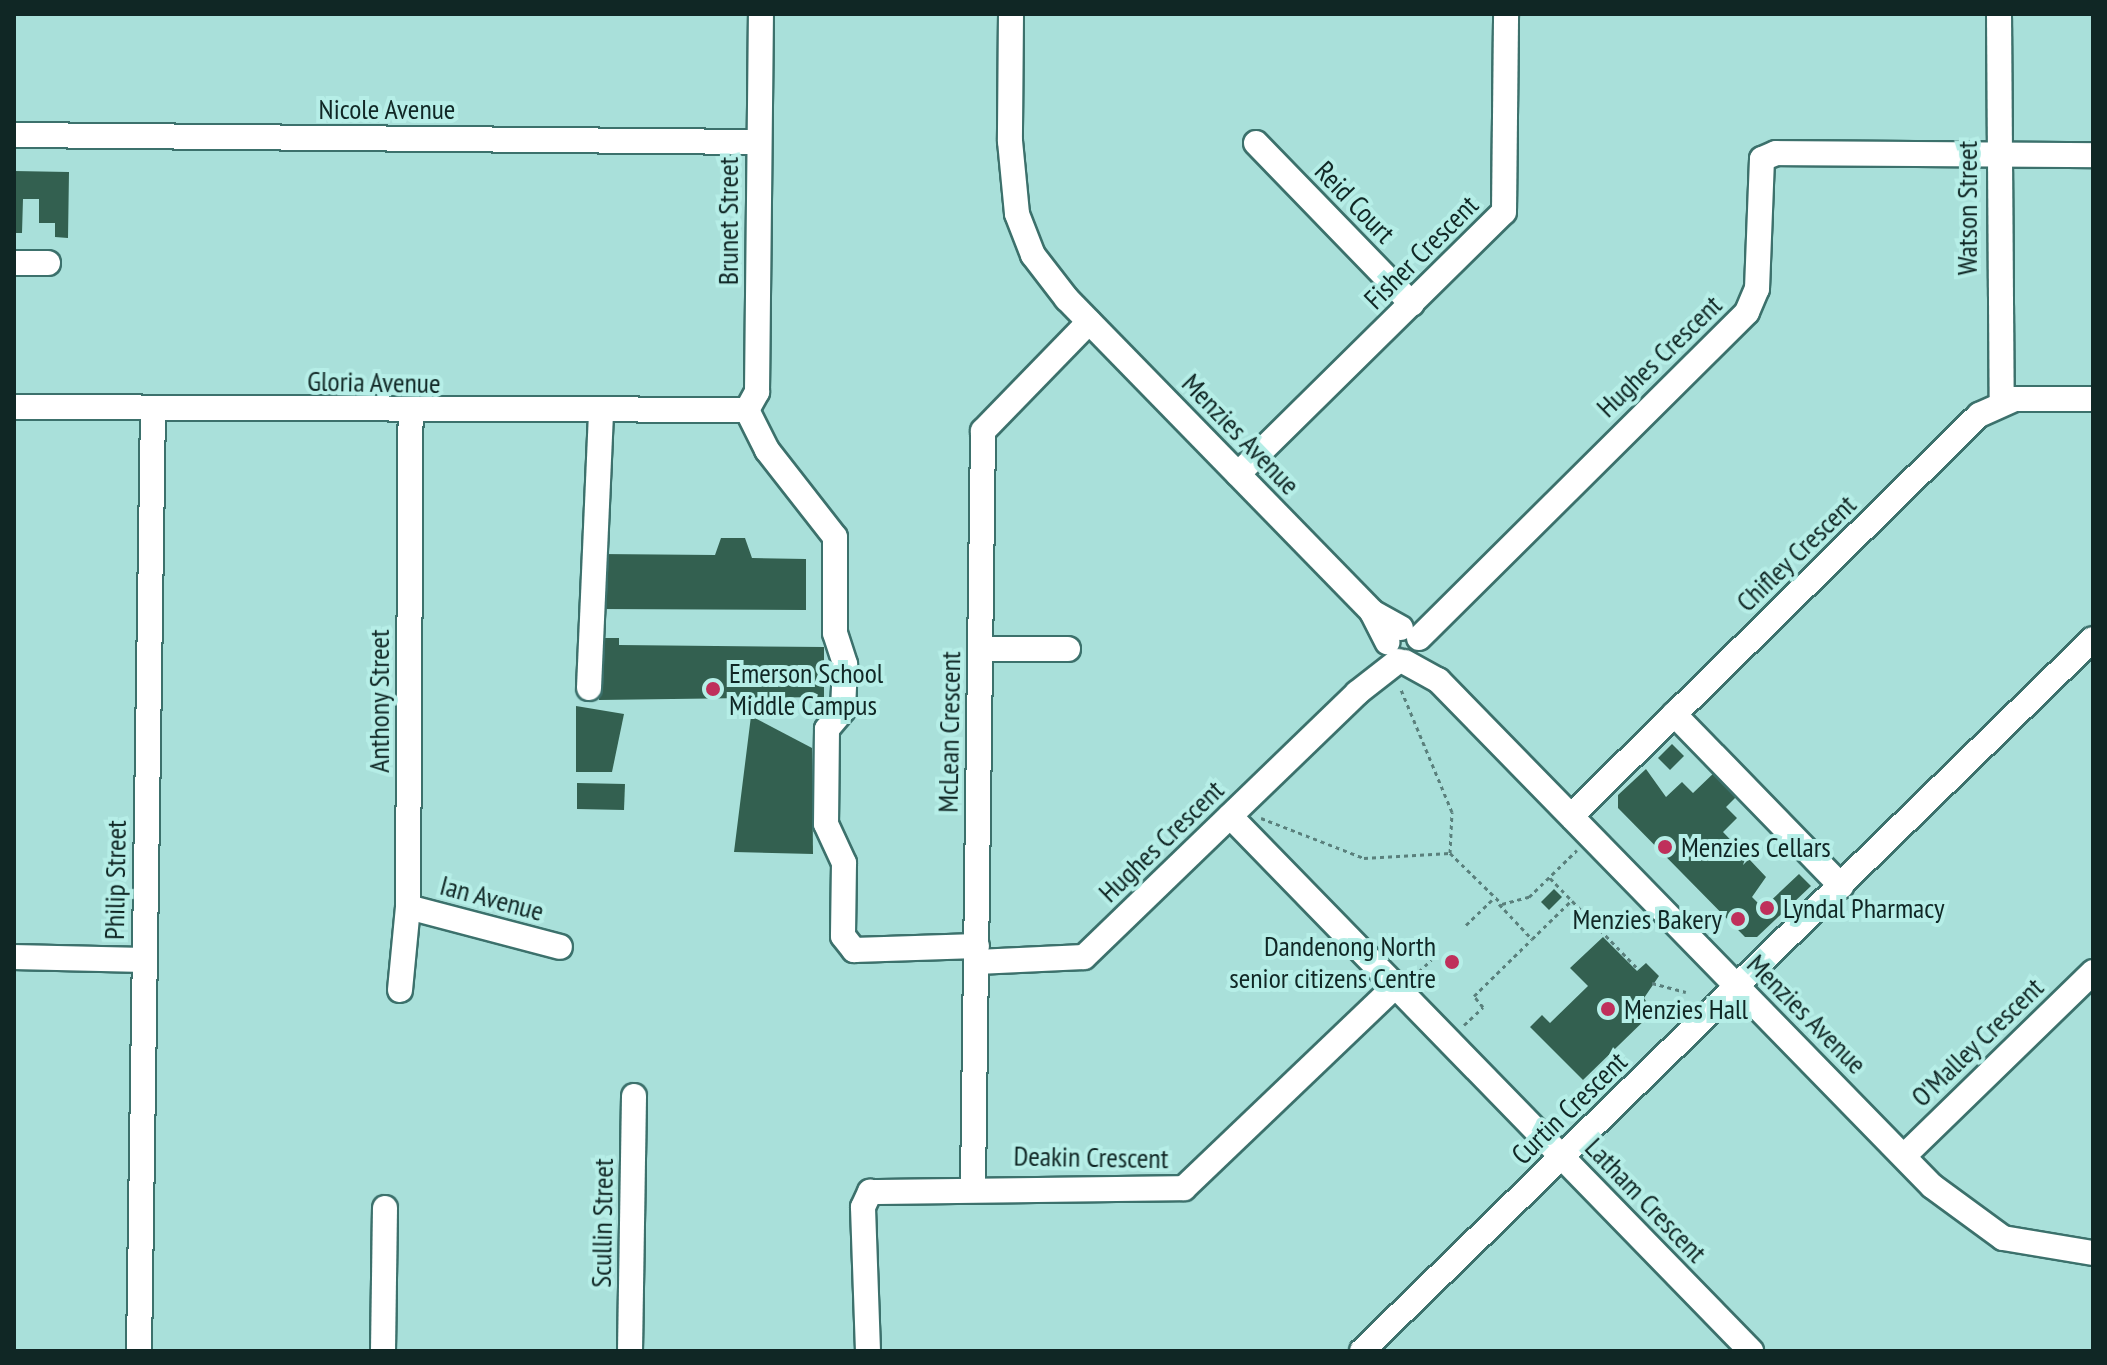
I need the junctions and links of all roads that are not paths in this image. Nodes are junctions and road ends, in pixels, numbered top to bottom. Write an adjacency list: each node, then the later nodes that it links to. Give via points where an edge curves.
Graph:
1 (761, 14): 6 (street, Brunet Street)
2 (1011, 14): 13 (street, Menzies Avenue, via 1010,141 1020,228 1067,299)
3 (1506, 14): 12 (street, Fisher Crescent, via 1504,212)
4 (1999, 14): 8 (street, Watson Street)
5 (14, 135): 6 (street, Nicole Avenue)
6 (759, 142): 20 (street, Brunet Street, via 757,392)
7 (1256, 143): 12 (street, Reid Court)
8 (1997, 154): 9 (street, Hughes Crescent); 15 (street, Watson Street); 25 (street, Hughes Crescent, via 1776,153 1762,159 1757,289 1747,312)
9 (2093, 155)
10 (14, 263): 11 (street)
11 (48, 263)
12 (1412, 304): 21 (street, Fisher Crescent)
13 (1089, 322): 21 (street, Menzies Avenue); 23 (street, McLean Crescent, via 983,431)
14 (2093, 399): 15 (street)
15 (2002, 402): 27 (street, Chifley Crescent, via 1979,415)
16 (14, 407): 17 (street, Gloria Avenue)
17 (153, 409): 18 (street, Gloria Avenue); 35 (street, Philip Street)
18 (411, 412): 19 (street, Gloria Avenue); 31 (street, Anthony Street)
19 (601, 412): 20 (street, Gloria Avenue); 26 (street)
20 (740, 412): 33 (street, Hughes Crescent, via 835,537 835,633 845,664 843,710 827,729 826,824 844,863 843,936 854,950)
21 (1238, 474): 25 (street, Menzies Avenue)
22 (2093, 639): 30 (street, Curtin Crescent)
23 (981, 649): 24 (street); 33 (street, McLean Crescent)
24 (1068, 649)
25 (1403, 649): 28 (street, Hughes Crescent); 29 (street, Menzies Avenue)
26 (589, 688)
27 (1674, 714): 29 (street, Chifley Crescent); 30 (street)
28 (1230, 816): 33 (street, Hughes Crescent, via 1084,957); 37 (street, Latham Crescent)
29 (1571, 816): 38 (street, Menzies Avenue)
30 (1841, 886): 38 (street, Curtin Crescent)
31 (408, 907): 32 (street, Ian Avenue); 39 (street, Anthony Street)
32 (560, 947)
33 (977, 954): 43 (street, McLean Crescent)
34 (14, 957): 35 (street)
35 (144, 960): 46 (street, Philip Street)
36 (2093, 972): 41 (street, O'Malley Crescent)
37 (1403, 983): 42 (street, Latham Crescent); 43 (street, Deakin Crescent, via 1184,1188)
38 (1737, 986): 41 (street, Menzies Avenue); 42 (street, Curtin Crescent)
39 (400, 990)
40 (634, 1096): 48 (street, Scullin Street)
41 (1904, 1156): 45 (street, Menzies Avenue, via 1984,1244 2032,1258)
42 (1562, 1157): 50 (street, Curtin Crescent); 51 (street, Latham Crescent)
43 (973, 1186): 49 (street, Deakin Crescent, via 886,1187 866,1195)
44 (385, 1208): 47 (street)
45 (2087, 1253)
46 (139, 1351)
47 (383, 1351)
48 (630, 1351)
49 (868, 1351)
50 (1362, 1351)
51 (1751, 1351)

